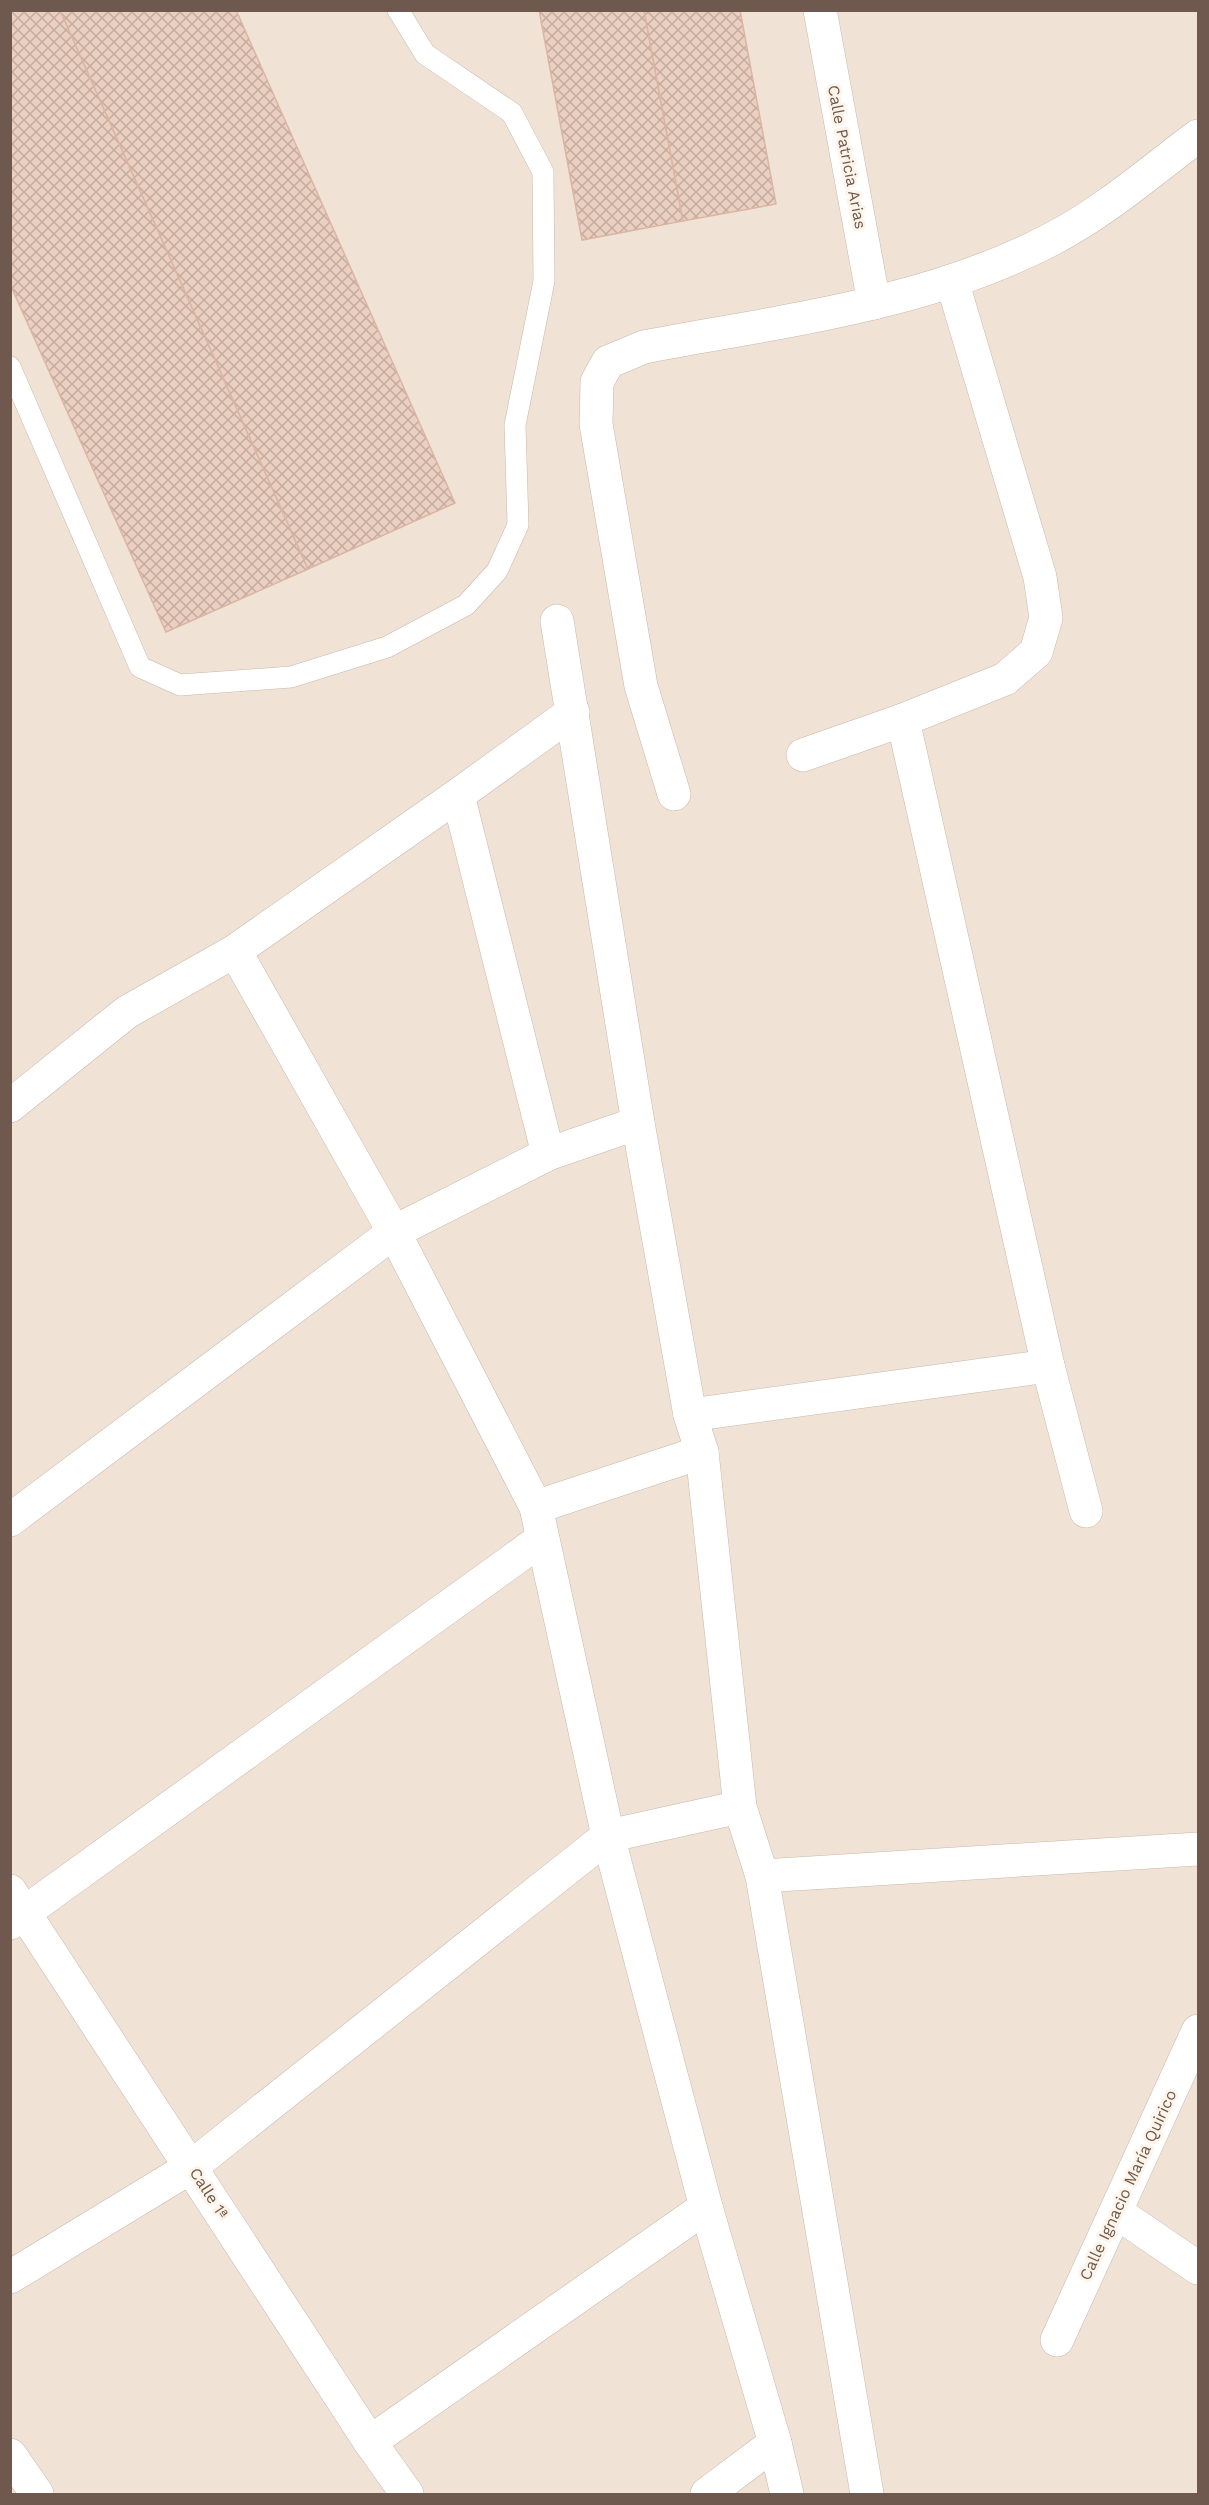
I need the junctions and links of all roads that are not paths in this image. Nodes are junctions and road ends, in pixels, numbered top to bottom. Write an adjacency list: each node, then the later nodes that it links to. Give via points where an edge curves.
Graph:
1 (398, 10): 6 (lane, via 425,54 512,113 543,172 544,281 515,425 518,525 497,571 466,605 387,647 291,677 180,685 140,667)
2 (820, 10): 5 (street, Calle Patricia Arias)
3 (1198, 136): 4 (street, via 1080,223 1020,255)
4 (952, 281): 5 (street); 9 (street, via 1040,577 1046,618 1036,652 1005,679)
5 (874, 303): 11 (street, via 644,347 608,362 597,382 596,424 641,686)
6 (10, 367)
7 (557, 621): 8 (street)
8 (573, 712): 12 (street); 15 (street)
9 (903, 720): 10 (street); 18 (street)
10 (803, 755)
11 (674, 794)
12 (458, 795): 13 (street); 16 (street)
13 (235, 951): 14 (street, via 127,1011); 17 (street)
14 (10, 1107)
15 (638, 1123): 16 (street); 19 (street)
16 (548, 1154): 17 (street)
17 (394, 1232): 21 (street); 23 (street)
18 (1048, 1366): 19 (street); 22 (street)
19 (690, 1415): 20 (street)
20 (702, 1452): 21 (street); 25 (street)
21 (536, 1507): 24 (street)
22 (1086, 1511)
23 (10, 1520)
24 (542, 1539): 26 (street); 29 (street)
25 (740, 1807): 26 (street); 28 (street)
26 (608, 1836): 31 (street); 32 (street)
27 (1198, 1850): 28 (street)
28 (762, 1876): 44 (street)
29 (15, 1909): 31 (street, Calle 1ª)
30 (1198, 2031): 33 (street, Calle Ignacio María Quirico)
31 (191, 2167): 35 (street); 37 (street, Calle 1ª)
32 (705, 2207): 37 (street); 38 (street)
33 (1116, 2212): 34 (street); 36 (street, Calle Ignacio María Quirico)
34 (1198, 2268)
35 (10, 2277)
36 (1057, 2340)
37 (370, 2442): 41 (street, Calle 1ª)
38 (775, 2443): 42 (street); 43 (street)
39 (10, 2455): 40 (street)
40 (37, 2494)
41 (407, 2494)
42 (707, 2494)
43 (788, 2494)
44 (867, 2494)

